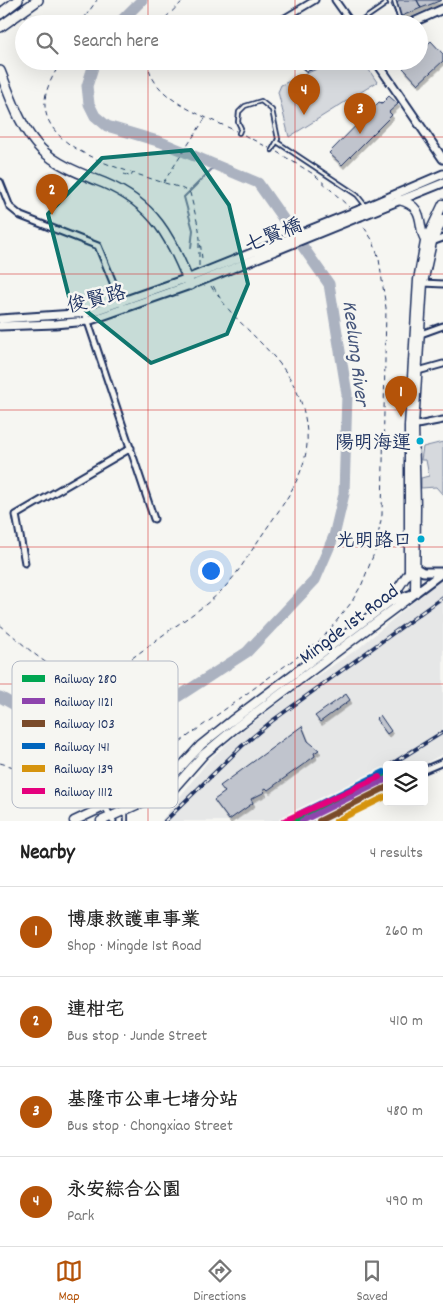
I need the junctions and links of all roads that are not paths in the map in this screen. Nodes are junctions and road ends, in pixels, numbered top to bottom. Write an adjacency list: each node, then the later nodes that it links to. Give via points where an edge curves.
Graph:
1 (18, 0): 8 (highway)
2 (38, 0): 9 (highway)
3 (315, 0): 10 (street)
4 (336, 0): 11 (street)
5 (384, 0): 12 (lane, via 386,4)
6 (394, 0): 13 (lane)
7 (443, 9): 15 (street)
8 (0, 14)
9 (17, 15)
10 (290, 15)
11 (346, 15)
12 (370, 15)
13 (398, 15)
14 (15, 16): 16 (highway)
15 (428, 16)
16 (0, 27)
17 (382, 70): 22 (street)
18 (0, 71): 32 (highway, via 25,127 40,148 64,166 118,189 143,205 163,228)
19 (239, 133): 20 (lane, via 239,112 245,106 261,101 272,110)
20 (277, 142): 21 (lane); 28 (lane, via 357,195)
21 (272, 150)
22 (443, 159)
23 (443, 174): 28 (street)
24 (0, 182): 35 (street, via 10,206 21,216 98,246)
25 (443, 183): 26 (street)
26 (399, 200): 28 (street); 31 (main road, via 418,213)
27 (443, 204): 31 (main road, Mingde 1st Road)
28 (361, 213): 32 (street, 七賢橋, bridge); 32 (street, 七賢橋, bridge, via 209,280)
29 (443, 219): 31 (main road, Mingde 1st Road)
30 (443, 238): 31 (street)
31 (428, 242): 33 (main road, Mingde 1st Road); 40 (main road, Mingde 1st Road, via 418,280)
32 (192, 278): 35 (street, 俊賢路)
33 (423, 282): 34 (street); 40 (main road, Mingde 1st Road)
34 (443, 284)
35 (123, 306): 36 (street, 俊賢路)
36 (86, 317): 37 (street, 俊賢路); 38 (street, 俊賢路, via 55,324); 45 (street)
37 (0, 318)
38 (0, 326)
39 (443, 326): 40 (street)
40 (418, 335): 42 (main road, Mingde 1st Road); 44 (main road, Mingde 1st Road)
41 (443, 364): 42 (street)
42 (418, 371): 44 (main road, Mingde 1st Road)
43 (443, 420): 44 (street)
44 (411, 426): 48 (main road, Mingde 1st Road)
45 (130, 448): 46 (street); 47 (street, via 16,515)
46 (154, 518)
47 (25, 562)
48 (413, 570): 49 (street); 50 (main road, Mingde 1st Road); 51 (main road, Mingde 1st Road)
49 (442, 572): 50 (street)
50 (414, 593): 51 (street); 55 (main road, Mingde 1st Road, via 234,729 204,754)
51 (389, 602): 54 (main road, Mingde 1st Road, via 231,721 201,745)
52 (443, 762): 53 (street)
53 (428, 768)
54 (178, 770)
55 (178, 783)
56 (383, 790): 64 (street)
57 (106, 808): 60 (street); 61 (main road, Mingde 1st Road)
58 (130, 808): 59 (main road, Mingde 1st Road)
59 (126, 810): 60 (main road); 63 (lane)
60 (111, 818): 62 (main road)
61 (74, 821)
62 (101, 821)
63 (126, 821)
64 (317, 821)

